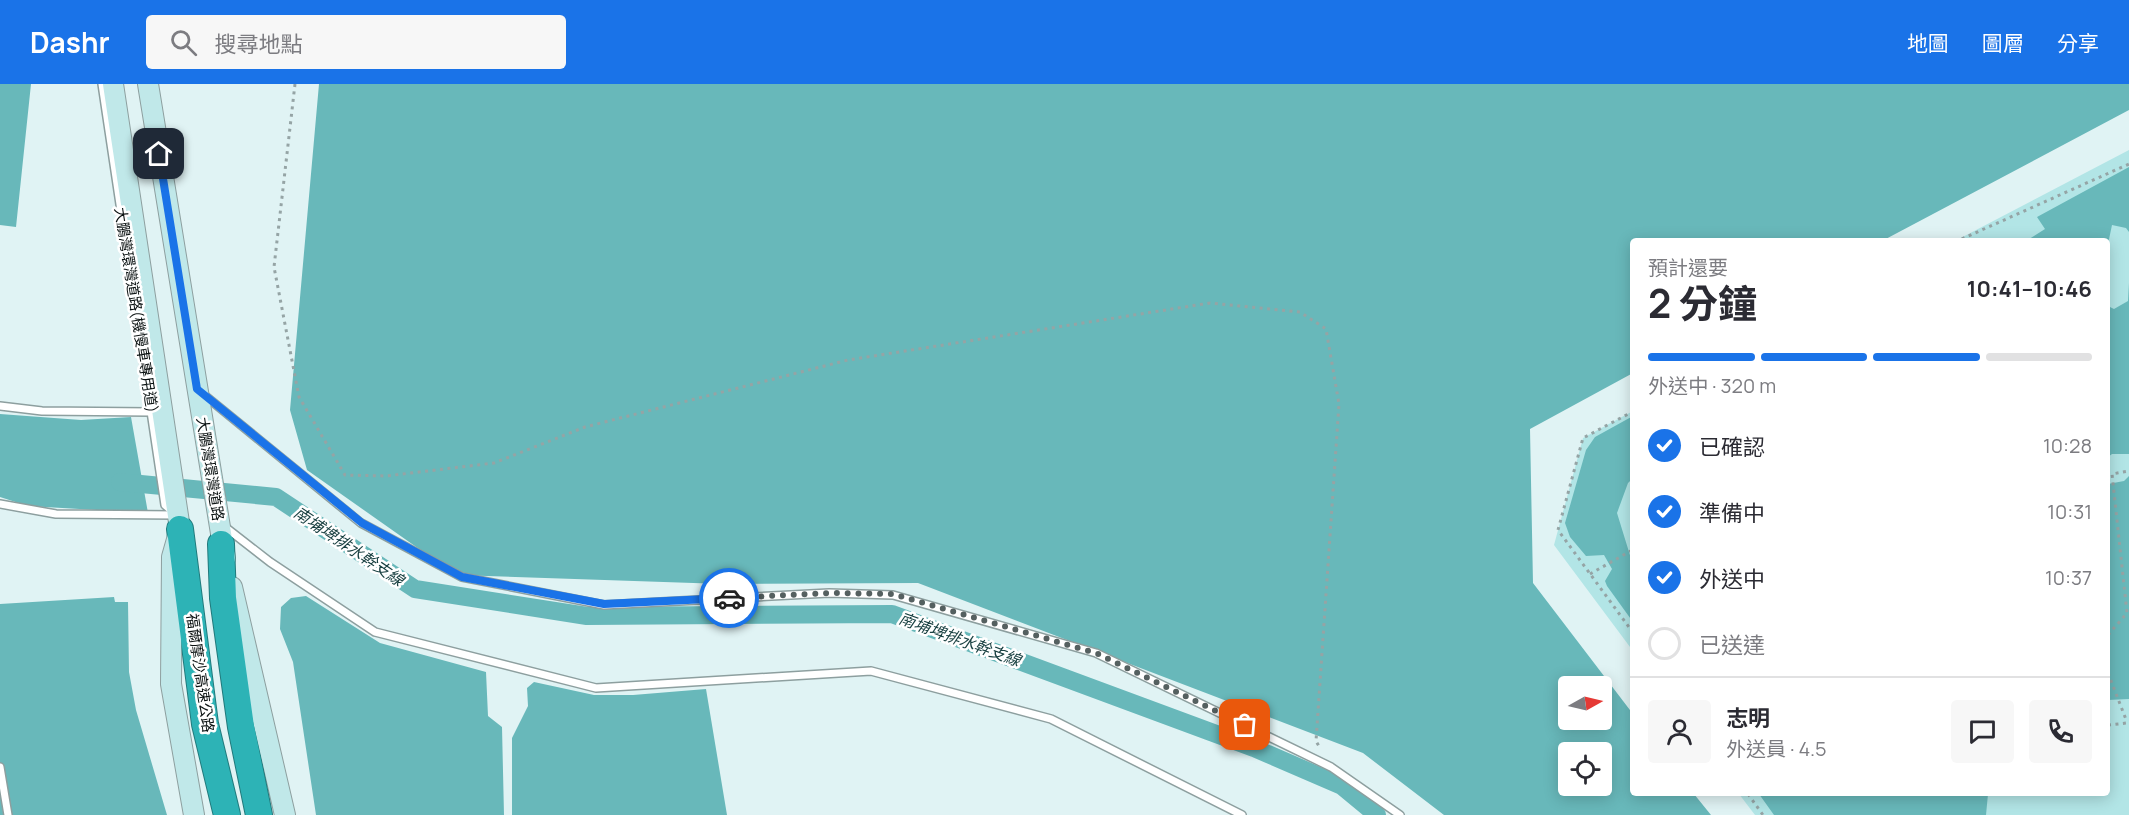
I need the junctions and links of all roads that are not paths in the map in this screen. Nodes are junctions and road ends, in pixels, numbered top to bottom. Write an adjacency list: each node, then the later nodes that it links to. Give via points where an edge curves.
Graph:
1 (102, 84): 6 (lane, 大鵬灣環灣道路(機慢車專用道))
2 (113, 84): 7 (street)
3 (148, 84): 4 (street, 大鵬灣環灣道路)
4 (197, 389): 10 (street, 大鵬灣環灣道路); 18 (lane, via 362,523 462,577 604,604 830,593 893,594 1096,653 1331,766)
5 (0, 406): 6 (lane, via 42,411)
6 (151, 412): 7 (lane, 大鵬灣環灣道路(機慢車專用道))
7 (162, 448): 9 (street)
8 (0, 504): 9 (lane, via 56,513)
9 (176, 518): 13 (street, via 171,684); 14 (highway, 福爾摩沙高速公路, via 205,724)
10 (219, 528): 15 (highway, via 223,598 241,727); 16 (street, 大鵬灣環灣道路); 17 (lane, via 375,632 596,688 871,671 1051,719)
11 (0, 767): 12 (lane)
12 (8, 815)
13 (194, 815)
14 (227, 815)
15 (259, 815)
16 (285, 815)
17 (1242, 815)
18 (1400, 815)

